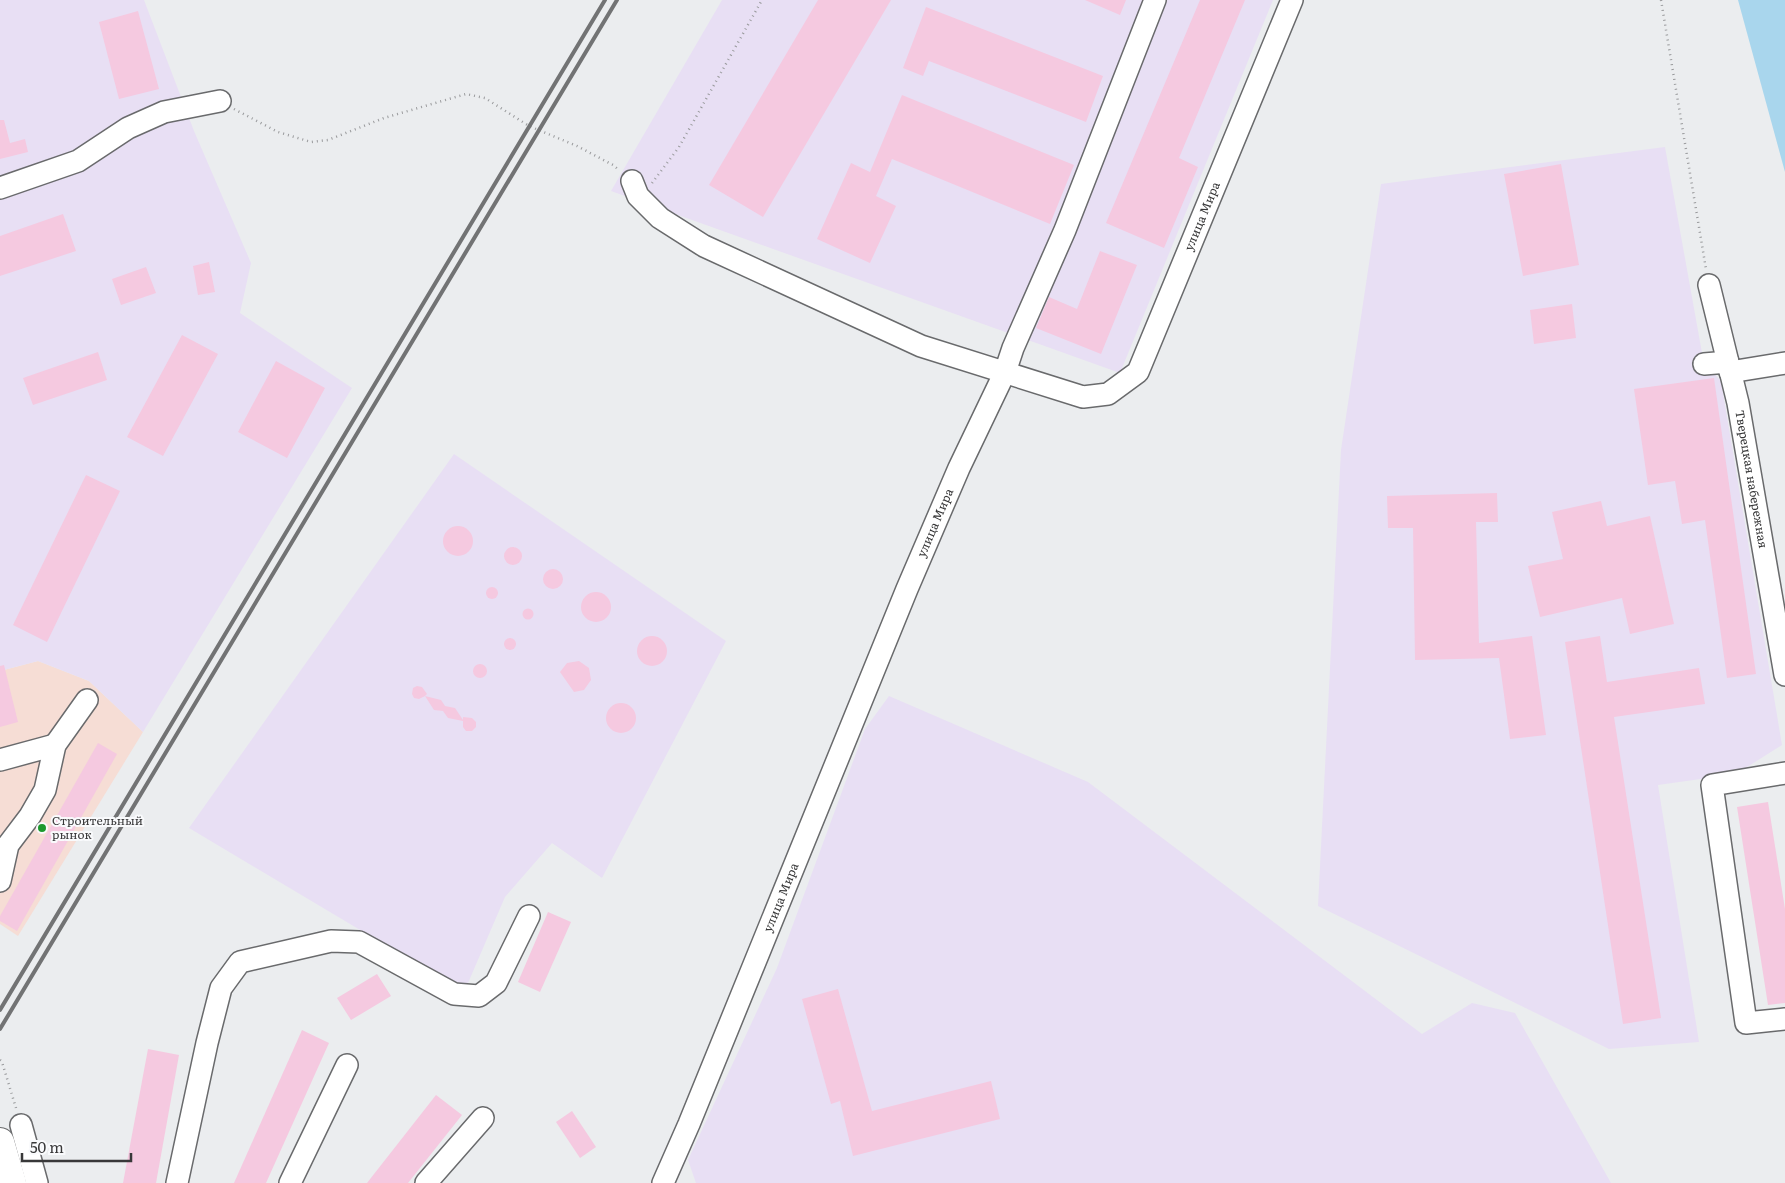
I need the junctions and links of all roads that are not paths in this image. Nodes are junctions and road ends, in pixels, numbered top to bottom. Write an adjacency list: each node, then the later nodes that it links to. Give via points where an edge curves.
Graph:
1 (1155, 0): 10 (street, via 1065,230)
2 (1292, 0): 10 (street, улица Мира, via 1138,372 1108,394 1084,397)
3 (220, 102): 5 (street, via 164,112 128,128 78,161)
4 (632, 181): 10 (street, via 638,196 660,218 712,250 921,346)
5 (0, 188)
6 (1709, 285): 9 (street, Тверецкая набережная)
7 (1785, 363): 9 (street)
8 (1704, 364): 9 (street)
9 (1729, 367): 11 (street, Тверецкая набережная)
10 (1004, 372): 29 (street, улица Мира, via 958,468 914,572)
11 (1785, 675)
12 (87, 700): 13 (street)
13 (55, 745): 14 (street); 16 (street, via 45,790 30,816)
14 (0, 760)
15 (1785, 773): 19 (street, via 1712,785 1746,1023)
16 (4, 837): 17 (street)
17 (0, 882)
18 (530, 916): 26 (street, via 496,983 479,996 454,994 359,942 332,941 240,962 221,988)
19 (1785, 1018)
20 (347, 1065): 27 (street)
21 (483, 1118): 28 (street)
22 (21, 1125): 25 (street)
23 (0, 1142): 24 (main road)
24 (12, 1183)
25 (37, 1183)
26 (177, 1183)
27 (290, 1183)
28 (426, 1183)
29 (663, 1183)

